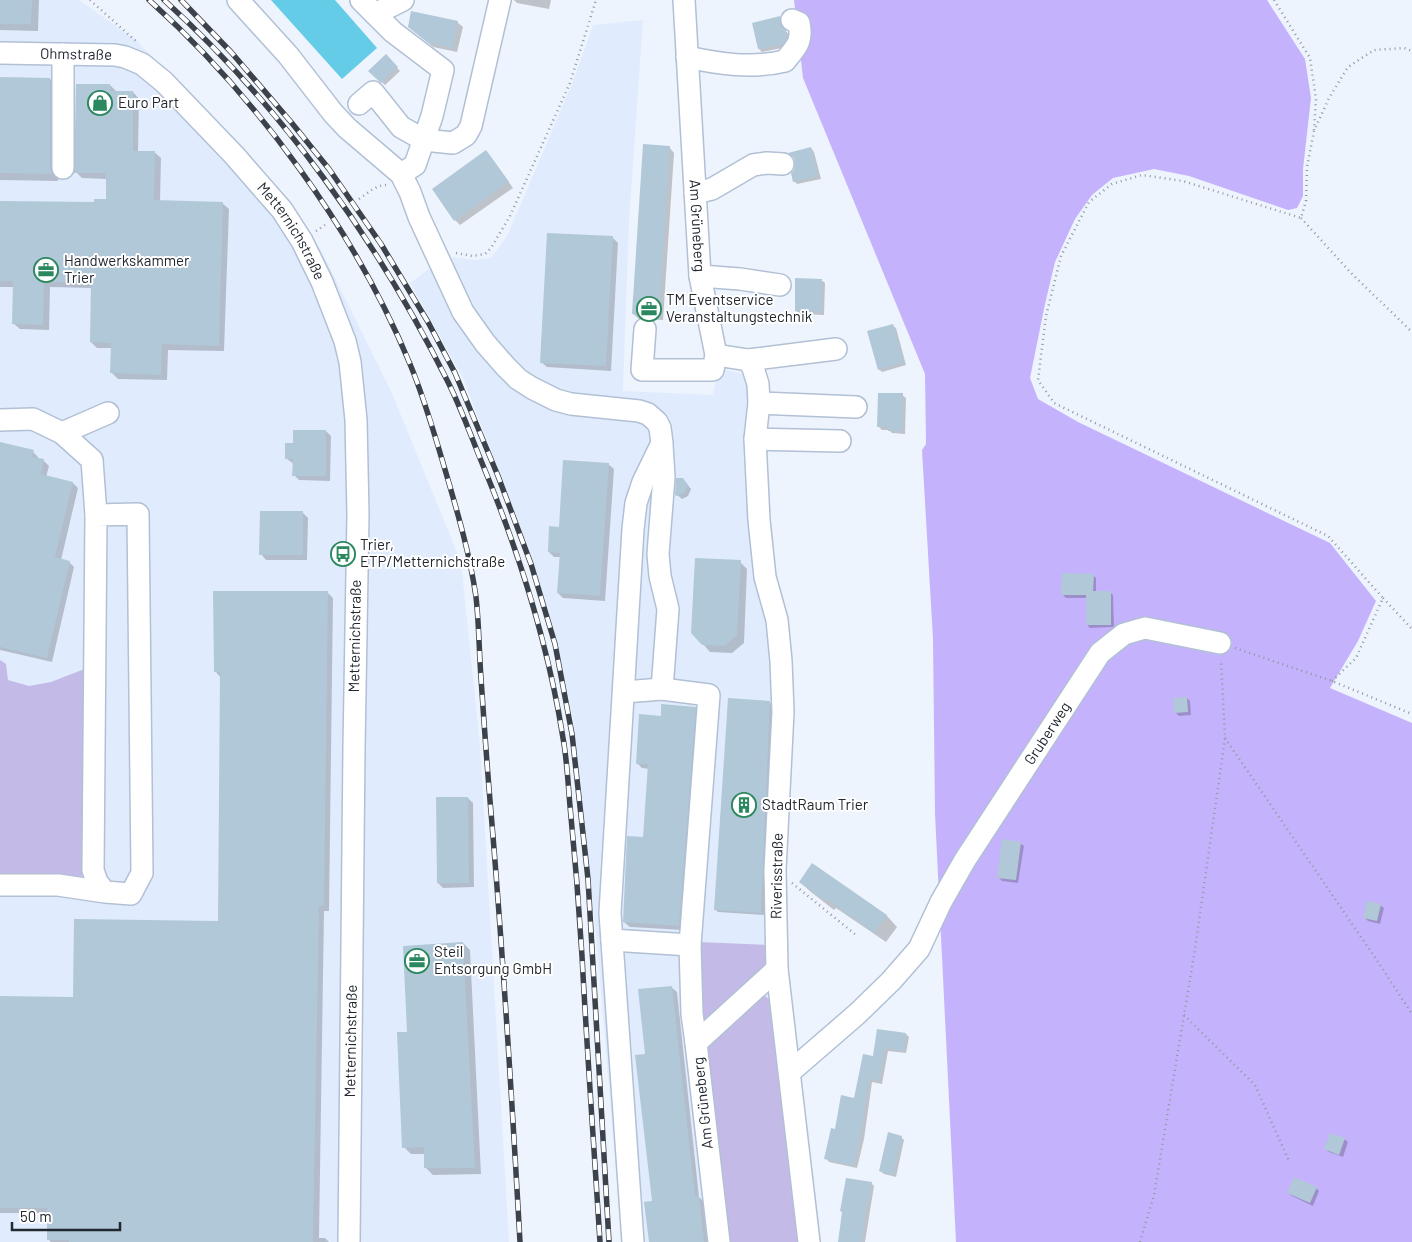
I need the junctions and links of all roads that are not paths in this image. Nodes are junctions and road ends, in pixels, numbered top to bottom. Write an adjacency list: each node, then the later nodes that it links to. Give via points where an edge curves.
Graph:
1 (238, 0): 15 (street, via 288,55 332,113)
2 (403, 0): 5 (street)
3 (500, 0): 12 (street, via 466,136 453,143)
4 (684, 0): 9 (street, Am Grüneberg)
5 (368, 7): 12 (street, via 393,32 442,70)
6 (792, 20): 9 (street, via 799,23 801,33 799,44 785,61 755,66)
7 (0, 53): 8 (street, Ohmstraße)
8 (63, 54): 10 (street, Ohmstraße, via 115,54); 14 (street)
9 (687, 57): 16 (street, Am Grüneberg)
10 (150, 69): 42 (street, Metternichstraße, via 228,148 282,210 322,282 350,362 356,420 358,514)
11 (359, 104): 12 (street, via 373,92 401,126)
12 (424, 140): 15 (street, via 415,165)
13 (783, 164): 16 (street, via 753,165 712,189)
14 (63, 168)
15 (397, 180): 29 (street, via 463,312 485,344 518,379 556,400 648,414 660,428)
16 (695, 193): 17 (street, Am Grüneberg)
17 (700, 276): 18 (street); 21 (street, Am Grüneberg)
18 (780, 285)
19 (645, 329): 21 (street, via 642,370 713,370)
20 (836, 349): 22 (street)
21 (716, 356): 22 (street)
22 (748, 360): 23 (street, via 758,384)
23 (759, 403): 24 (street); 30 (street)
24 (856, 407)
25 (108, 413): 27 (street)
26 (0, 420): 27 (street, via 33,419)
27 (62, 433): 31 (street, via 92,460)
28 (840, 441): 30 (street)
29 (662, 443): 33 (street, via 664,477 658,554 668,609); 34 (street, via 636,503)
30 (756, 444): 39 (street, Riverisstraße, via 764,568 777,620 781,661 783,712 775,870)
31 (96, 515): 36 (street, via 93,870 97,882); 36 (street, via 138,514 142,873 131,894)
32 (1220, 643): 41 (street, Gruberweg, via 1145,628 1124,634 1100,653 965,860 940,902 919,949 857,1014)
33 (662, 689): 34 (street); 38 (street, via 710,695)
34 (624, 692): 37 (street, via 610,913)
35 (0, 885): 36 (street, via 58,886)
36 (106, 892)
37 (612, 940): 38 (street); 43 (street)
38 (690, 945): 40 (street)
39 (777, 970): 40 (street, Am Grüneberg); 41 (street, Riverisstraße)
40 (696, 1043): 44 (street, Am Grüneberg)
41 (790, 1072): 45 (street, Riverisstraße)
42 (349, 1242)
43 (633, 1242)
44 (719, 1242)
45 (809, 1242)

